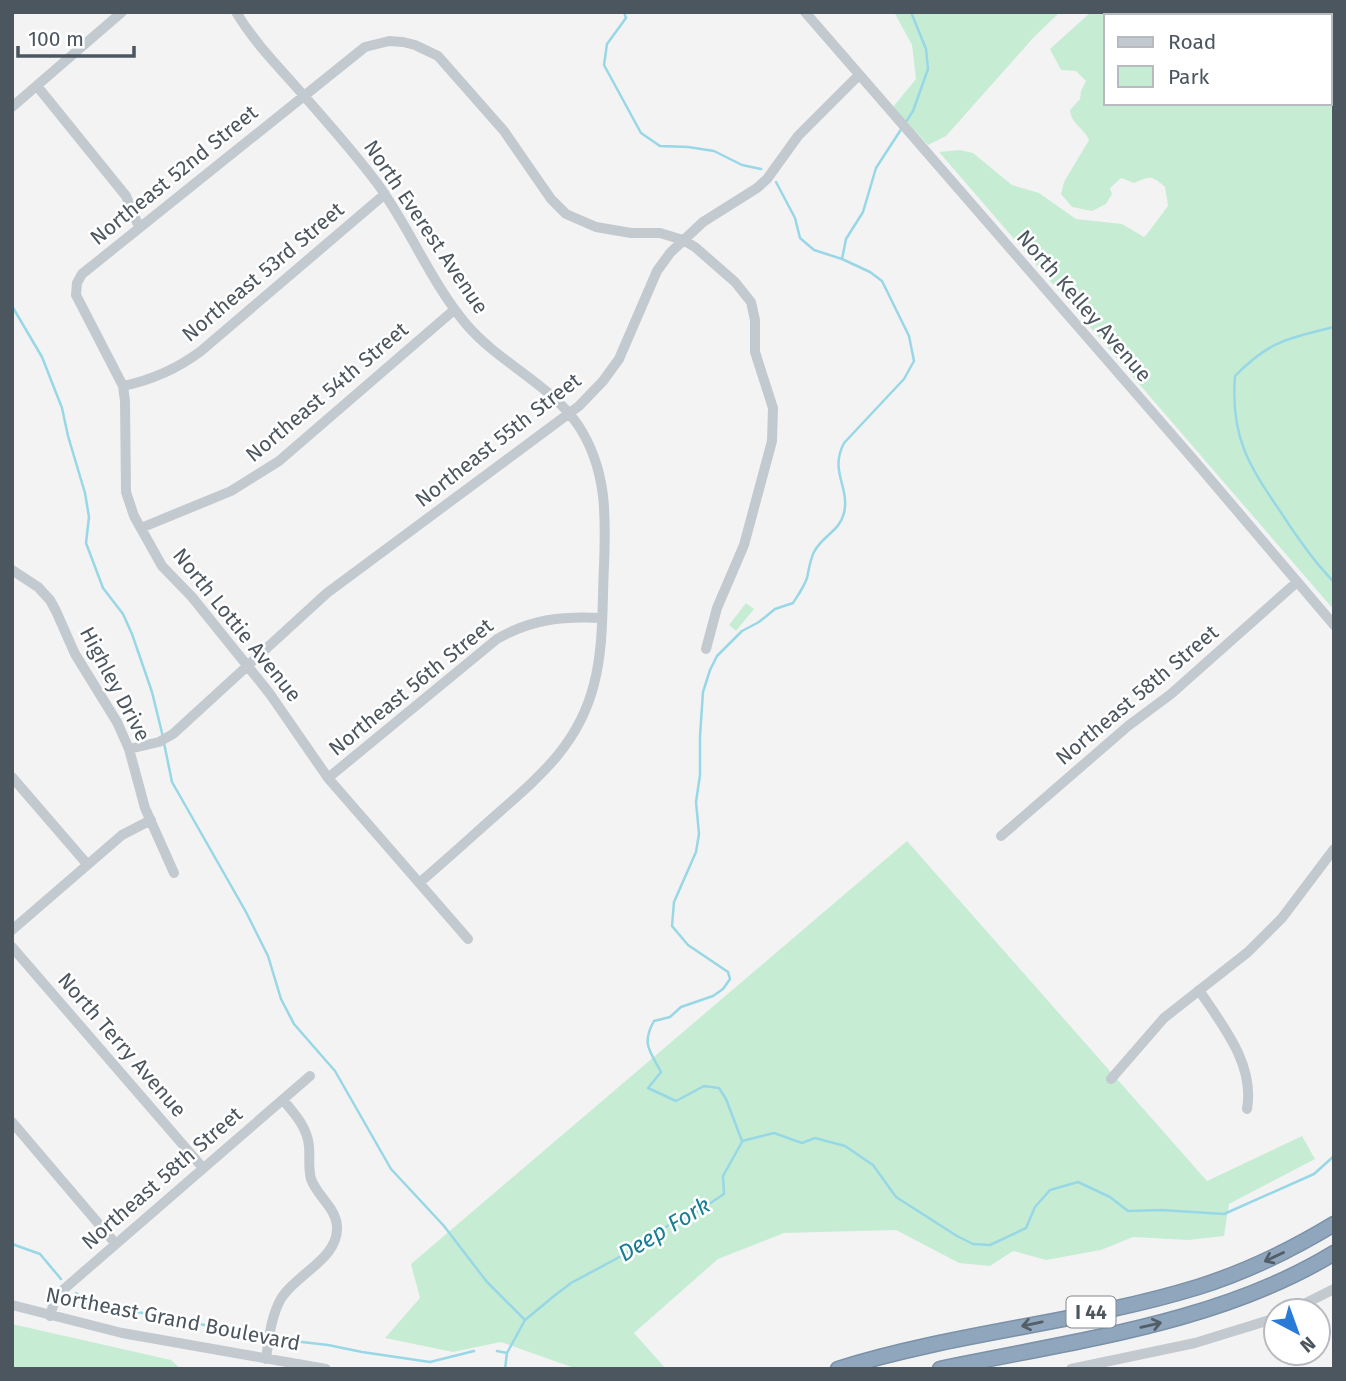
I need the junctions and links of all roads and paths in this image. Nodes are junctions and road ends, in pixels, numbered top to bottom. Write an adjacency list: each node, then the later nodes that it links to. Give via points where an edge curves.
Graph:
1 (122, 12): 5 (street)
2 (236, 12): 6 (street, North Everest Avenue)
3 (805, 12): 4 (street, North Kelley Avenue)
4 (859, 75): 10 (street, Northeast 55th Street, via 798,136 757,188 715,213); 17 (street, North Kelley Avenue)
5 (37, 86): 7 (street); 9 (street, via 126,196)
6 (303, 95): 8 (street, North Everest Avenue); 9 (street, Northeast 52nd Street); 10 (street, Northeast 52nd Street, via 365,47 389,41 427,49 447,64 504,131 566,214 596,228 660,233)
7 (12, 107)
8 (385, 194): 12 (street, North Everest Avenue); 13 (street, Northeast 53rd Street, via 201,351 174,369)
9 (139, 227): 11 (street, Northeast 52nd Street, via 82,274)
10 (683, 240): 14 (street, Northeast 55th Street, via 657,271 612,370); 20 (street, via 735,282 751,302 755,352 774,419 745,544 716,608)
11 (75, 289): 13 (street, North Lottie Avenue)
12 (454, 310): 14 (street, North Everest Avenue, via 482,341); 15 (street, Northeast 54th Street, via 279,461 231,491)
13 (123, 386): 15 (street, North Lottie Avenue, via 125,492)
14 (569, 414): 18 (street, North Everest Avenue, via 595,459 604,491); 21 (street, Northeast 55th Street, via 327,593)
15 (141, 528): 21 (street, North Lottie Avenue, via 168,575 192,597)
16 (12, 570): 22 (street, Highley Drive, via 50,600)
17 (1297, 582): 19 (street, North Kelley Avenue); 26 (street, Northeast 58th Street)
18 (601, 618): 24 (street, Northeast 56th Street, via 538,621 510,631); 30 (street, North Everest Avenue, via 594,685 584,715 563,751)
19 (1334, 625)
20 (706, 649)
21 (247, 666): 22 (street, Northeast 55th Street, via 166,740); 24 (street, North Lottie Avenue)
22 (129, 749): 25 (street, Highley Drive)
23 (12, 777): 28 (street)
24 (328, 778): 30 (street, North Lottie Avenue)
25 (151, 820): 28 (street, via 122,835); 29 (street, Highley Drive)
26 (1001, 836)
27 (1334, 849): 34 (street, via 1282,918)
28 (88, 864): 31 (street)
29 (174, 873)
30 (419, 883): 32 (street, North Lottie Avenue)
31 (12, 930)
32 (468, 939)
33 (12, 947): 40 (street, North Terry Avenue)
34 (1199, 990): 36 (street, via 1164,1018); 38 (street, via 1236,1047 1245,1071)
35 (310, 1076): 37 (street, Northeast 58th Street)
36 (1111, 1079)
37 (283, 1100): 40 (street, Northeast 58th Street); 49 (street, via 304,1127 312,1179 337,1228 332,1247 281,1298)
38 (1247, 1109)
39 (12, 1122): 42 (street)
40 (203, 1168): 42 (street, Northeast 58th Street)
41 (1334, 1224): 51 (highway, I 44, one-way to 51, via 1275,1256 1199,1286 1151,1300 931,1344)
42 (116, 1243): 47 (street, Northeast 58th Street, via 58,1294)
43 (1334, 1253): 52 (highway, I 44, one-way to 43, via 1190,1315 1269,1287)
44 (1334, 1289): 45 (street)
45 (1318, 1297)
46 (12, 1305): 47 (street, Northeast Grand Boulevard)
47 (50, 1316): 49 (street, Northeast Grand Boulevard)
48 (1262, 1322): 53 (street, via 1195,1343)
49 (266, 1359): 50 (street, Northeast Grand Boulevard)
50 (326, 1369)
51 (838, 1369)
52 (940, 1369)
53 (1072, 1369)

